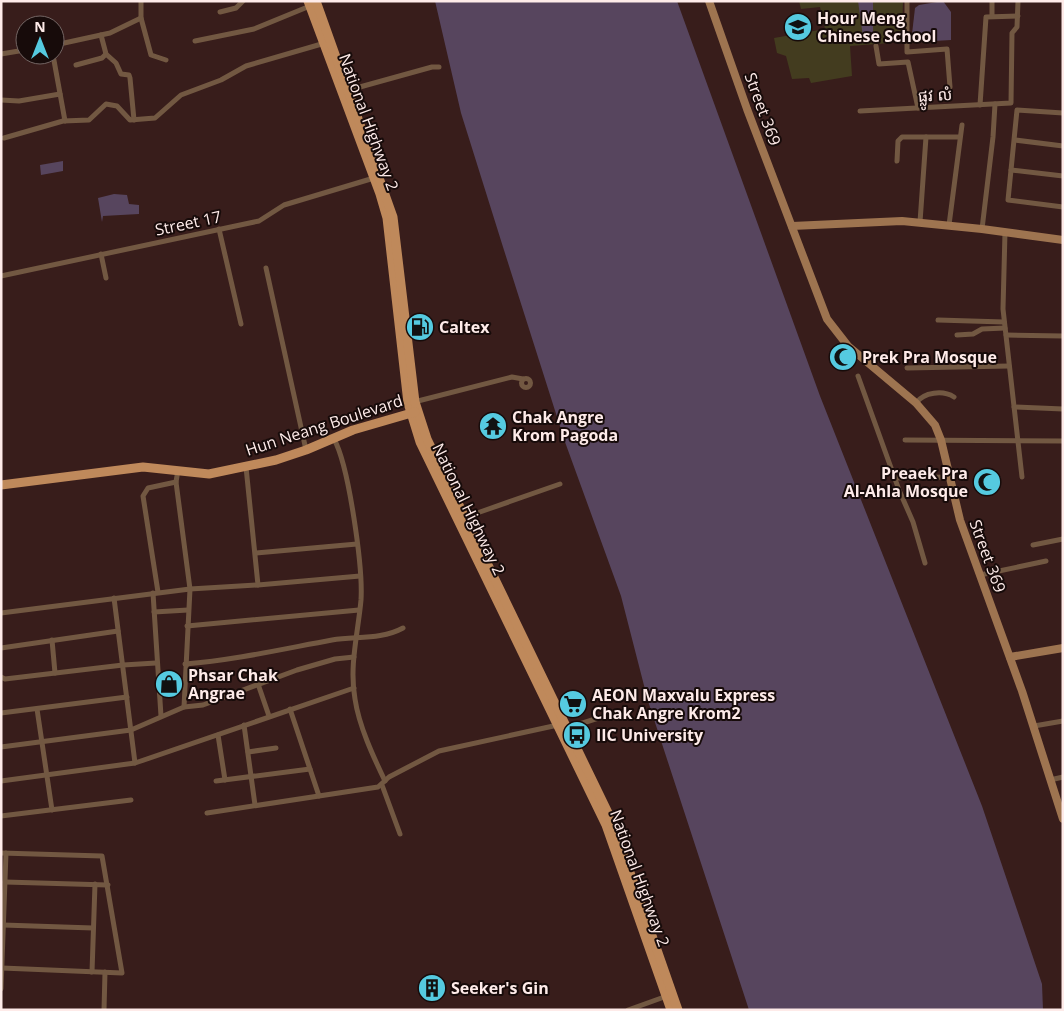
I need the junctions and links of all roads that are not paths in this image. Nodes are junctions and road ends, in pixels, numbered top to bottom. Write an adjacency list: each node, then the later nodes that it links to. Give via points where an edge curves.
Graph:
1 (141, 1): 11 (street)
2 (243, 1): 8 (street, via 236,8)
3 (709, 1): 50 (main road, Street 369)
4 (907, 1): 18 (street)
5 (992, 1): 9 (street)
6 (1018, 1): 10 (street)
7 (311, 3): 14 (street, via 254,29); 15 (main road, National Highway 2)
8 (220, 12)
9 (992, 15): 10 (street); 31 (street, via 986,17 984,30)
10 (1018, 16): 30 (street, ផ្លូវ លំ, via 1017,28 1012,33 1011,104)
11 (141, 18): 12 (street); 21 (street, via 151,56)
12 (101, 36): 13 (street); 20 (street)
13 (65, 42)
14 (195, 42)
15 (327, 42): 27 (main road, National Highway 2); 35 (street, via 246,66 232,75 180,95 155,118); 45 (main road, National Highway 2)
16 (876, 46): 22 (street, via 879,64)
17 (15, 52): 19 (street)
18 (907, 52): 22 (street); 26 (street, via 947,49)
19 (1, 54)
20 (106, 54): 23 (street, via 102,58); 35 (street, via 116,62 121,74 129,75)
21 (166, 60)
22 (908, 62): 32 (street)
23 (76, 64)
24 (55, 65): 28 (street)
25 (439, 67): 27 (street)
26 (950, 86)
27 (349, 90): 45 (main road, National Highway 2)
28 (60, 94): 29 (street, via 19,101); 36 (street)
29 (1, 100)
30 (995, 104): 31 (street, ផ្លូវ លំ); 51 (street)
31 (980, 105): 32 (street, ផ្លូវ លំ)
32 (918, 108): 33 (street, ផ្លូវ លំ)
33 (860, 111)
34 (1063, 113): 41 (street, via 1017,110)
35 (134, 120): 36 (street, via 130,120 117,106 106,104 89,120)
36 (65, 121): 40 (street)
37 (962, 125): 39 (street)
38 (926, 137): 39 (street); 43 (street, via 899,139); 48 (street)
39 (959, 137): 49 (street)
40 (4, 138)
41 (1015, 140): 42 (street); 44 (street)
42 (1063, 146)
43 (897, 161)
44 (1011, 170): 46 (street); 47 (street, via 1008,200)
45 (374, 173): 52 (street, Street 17, via 284,205 259,222); 71 (main road, National Highway 2, via 390,234)
46 (1063, 176)
47 (1063, 207)
48 (920, 222): 49 (main road); 50 (main road)
49 (949, 225): 51 (main road)
50 (792, 226): 70 (main road, Street 369, via 822,307 837,334)
51 (982, 228): 53 (main road)
52 (219, 229): 55 (street, Street 17); 61 (street)
53 (1005, 232): 54 (main road); 60 (street)
54 (1063, 240)
55 (101, 254): 57 (street, Street 17); 58 (street)
56 (266, 268): 79 (street)
57 (1, 276)
58 (106, 278)
59 (938, 320): 60 (street)
60 (1004, 322): 62 (street)
61 (241, 324)
62 (1006, 332): 63 (street, via 982,329 974,334); 64 (street); 65 (street)
63 (957, 335)
64 (1063, 336)
65 (1009, 366): 66 (street); 72 (street)
66 (907, 368)
67 (858, 376): 84 (street)
68 (523, 379): 71 (street, via 512,377)
69 (954, 397): 70 (street, via 937,393 919,398)
70 (916, 403): 76 (main road, Street 369, via 931,421)
71 (413, 407): 74 (main road, Hun Neang Boulevard); 88 (main road, National Highway 2); 97 (main road, National Highway 2, via 424,451)
72 (1014, 407): 73 (street); 77 (street)
73 (1063, 409)
74 (334, 439): 79 (main road, Hun Neang Boulevard); 90 (street, via 344,466)
75 (905, 440): 76 (street)
76 (940, 440): 77 (street); 82 (main road, Street 369)
77 (1019, 440): 78 (street); 83 (street)
78 (1063, 441)
79 (306, 450): 80 (main road, Hun Neang Boulevard)
80 (246, 467): 81 (main road, Hun Neang Boulevard, via 205,474); 92 (street)
81 (178, 470): 85 (street); 87 (main road, Hun Neang Boulevard, via 135,468)
82 (949, 477): 84 (street); 95 (main road, Street 369)
83 (1022, 477)
84 (896, 478): 94 (street)
85 (176, 482): 99 (street); 100 (street, via 148,488 143,496)
86 (560, 484): 88 (street)
87 (1, 485)
88 (465, 519): 97 (main road, National Highway 2)
89 (1063, 538): 91 (street)
90 (357, 544): 92 (street); 96 (street)
91 (1033, 545)
92 (256, 553): 98 (street)
93 (1046, 561): 95 (street)
94 (925, 563)
95 (980, 575): 115 (main road, Street 369)
96 (360, 576): 98 (street); 103 (street)
97 (489, 576): 107 (main road, National Highway 2)
98 (258, 586): 99 (street)
99 (190, 589): 100 (street); 102 (street)
100 (156, 593): 101 (street); 104 (street)
101 (114, 598): 105 (street); 109 (street)
102 (188, 610): 104 (street); 106 (street)
103 (358, 610): 106 (street); 110 (street)
104 (154, 612): 116 (street)
105 (1, 613)
106 (187, 626): 117 (street)
107 (514, 626): 133 (main road, National Highway 2); 135 (main road, National Highway 2)
108 (402, 628): 110 (street, via 388,636)
109 (118, 631): 111 (street); 118 (street)
110 (355, 637): 114 (street); 117 (street, via 239,658)
111 (52, 640): 112 (street); 119 (street)
112 (1, 648)
113 (1063, 648): 115 (main road)
114 (354, 657): 121 (street, via 335,659); 122 (street)
115 (1010, 657): 134 (main road, Street 369)
116 (156, 663): 118 (street); 129 (street)
117 (185, 664): 124 (street)
118 (123, 665): 119 (street); 123 (street)
119 (55, 673): 120 (street)
120 (1, 677)
121 (258, 684): 124 (street, via 202,705); 130 (street)
122 (354, 688): 126 (street); 151 (street, via 358,711)
123 (127, 697): 125 (street); 136 (street)
124 (184, 707): 129 (street)
125 (37, 709): 127 (street); 138 (street)
126 (290, 709): 130 (street); 143 (street)
127 (1, 713)
128 (608, 715): 135 (street)
129 (161, 716): 136 (street)
130 (269, 716): 132 (street)
131 (1063, 721): 134 (street)
132 (244, 725): 137 (street); 141 (street)
133 (558, 725): 151 (street, via 439,751); 171 (main road, National Highway 2, via 606,825)
134 (1034, 726): 148 (main road, Street 369)
135 (568, 728): 171 (main road, National Highway 2, via 612,821)
136 (131, 730): 138 (street); 142 (street)
137 (218, 735): 142 (street); 147 (street)
138 (41, 741): 139 (street); 144 (street)
139 (1, 747)
140 (276, 748): 141 (street)
141 (248, 752): 145 (street)
142 (135, 763): 144 (street)
143 (310, 769): 145 (street); 152 (street)
144 (46, 776): 149 (street); 155 (street)
145 (251, 776): 147 (street); 154 (street)
146 (1063, 777): 148 (street)
147 (225, 780): 150 (street)
148 (1050, 780): 156 (main road, Street 369)
149 (1, 781)
150 (216, 781)
151 (384, 783): 152 (street); 160 (street)
152 (319, 796): 154 (street)
153 (131, 800): 155 (street)
154 (255, 805): 157 (street)
155 (52, 810): 158 (street)
156 (1061, 810): 159 (main road, Street 369)
157 (207, 813)
158 (1, 816)
159 (1063, 819)
160 (400, 834)
161 (4, 853): 162 (street); 164 (street, via 102,856)
162 (5, 882): 163 (street); 165 (street)
163 (95, 884): 164 (street); 166 (street)
164 (108, 885): 169 (street, via 122,973)
165 (4, 925): 166 (street); 167 (street)
166 (93, 928): 168 (street)
167 (2, 968): 168 (street); 170 (street)
168 (92, 972): 169 (street)
169 (105, 972): 172 (street)
170 (1, 989)
171 (670, 995): 173 (street); 174 (main road, National Highway 2); 175 (main road, National Highway 2)
172 (104, 1010)
173 (628, 1010)
174 (670, 1010)
175 (678, 1010)

